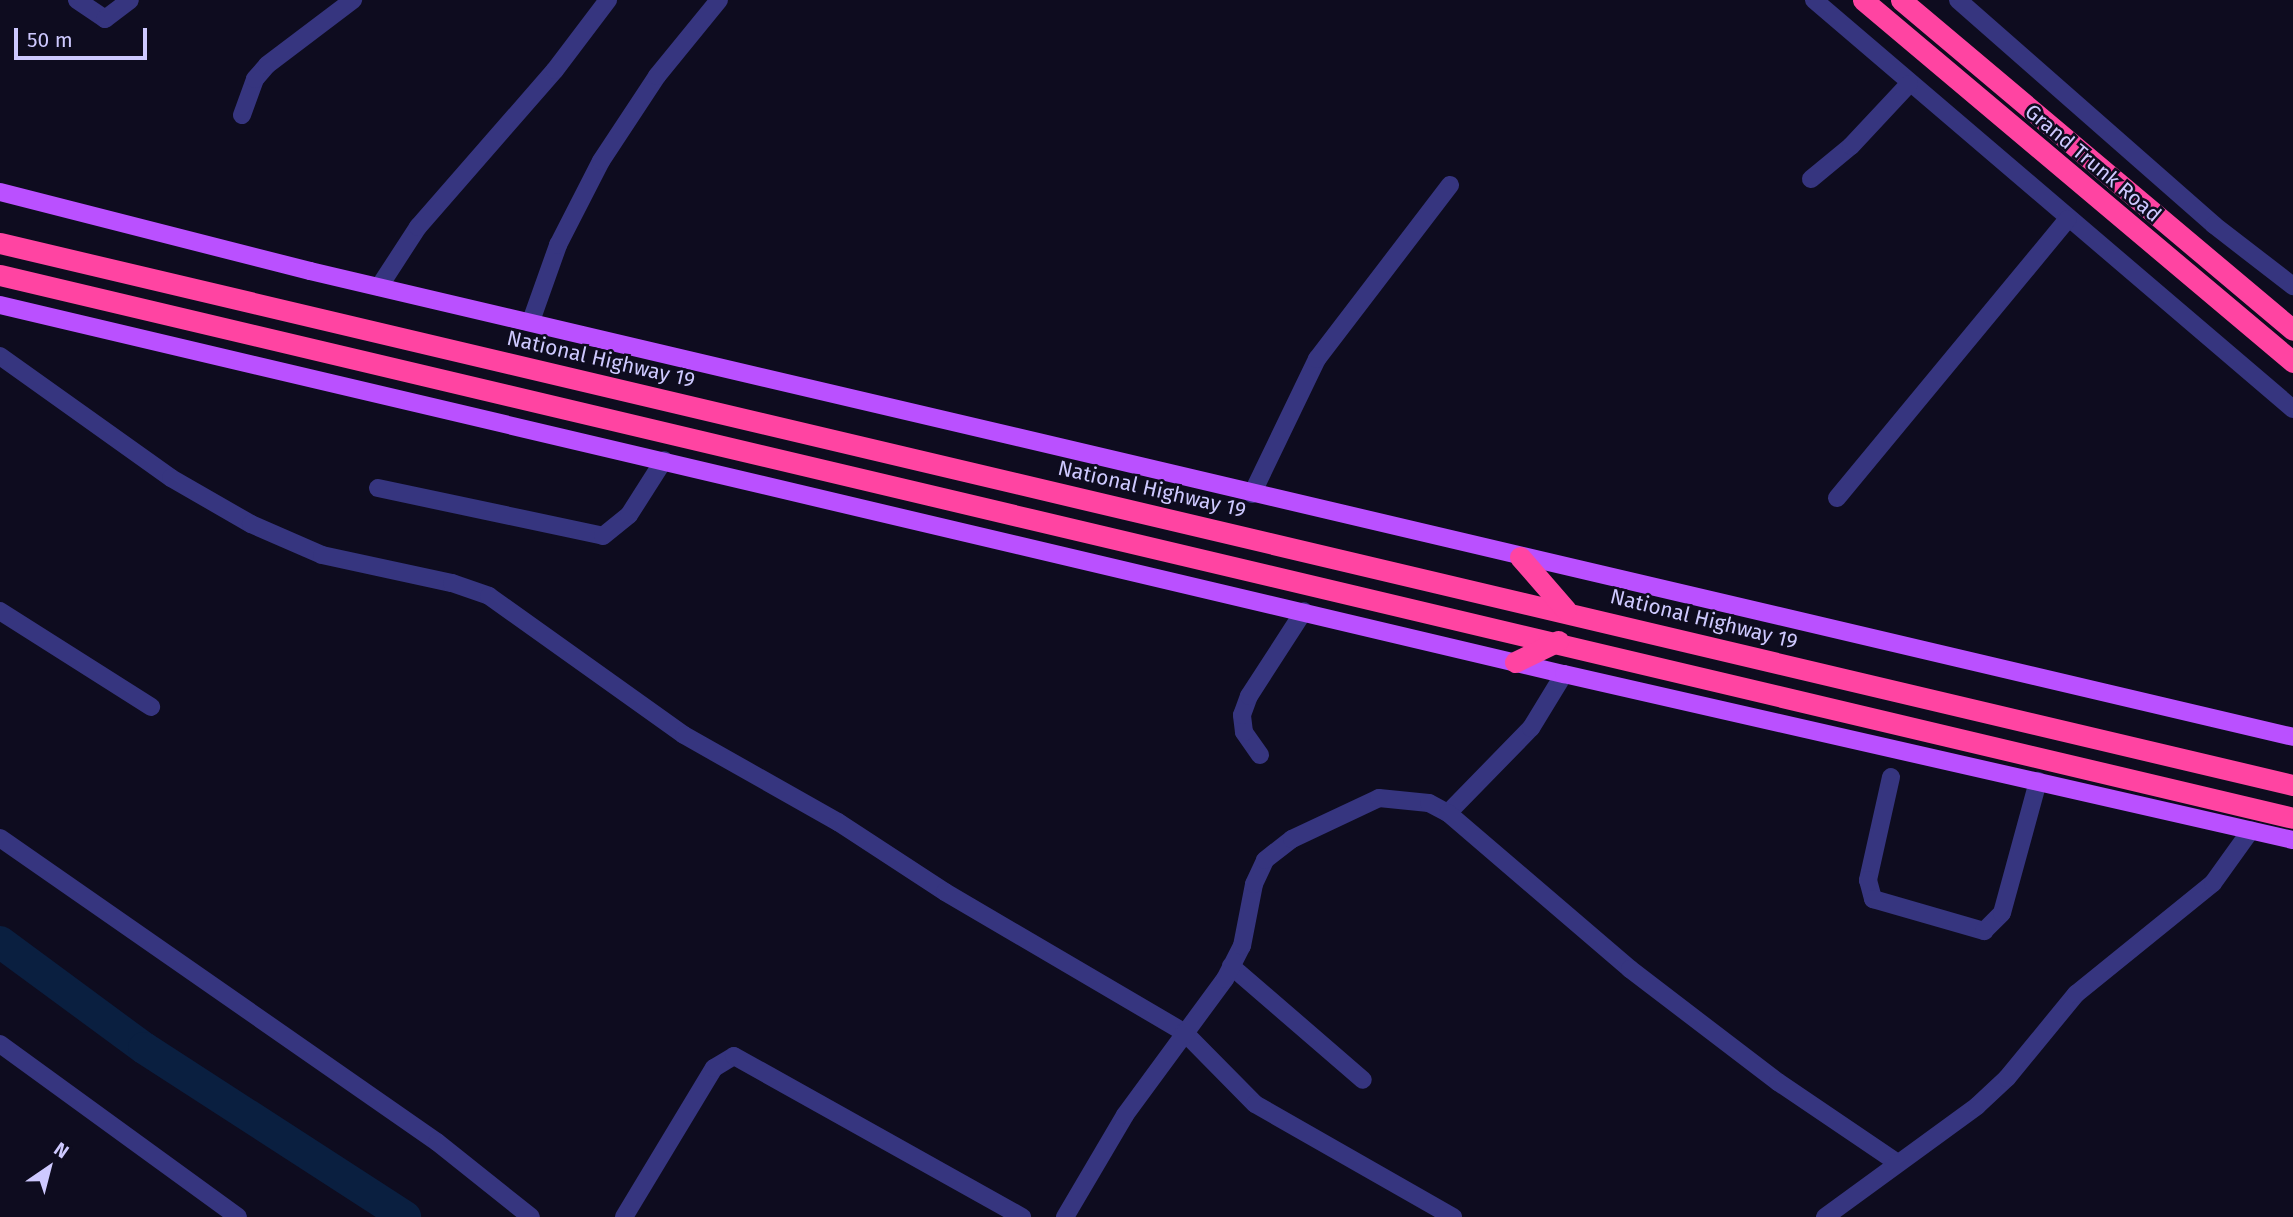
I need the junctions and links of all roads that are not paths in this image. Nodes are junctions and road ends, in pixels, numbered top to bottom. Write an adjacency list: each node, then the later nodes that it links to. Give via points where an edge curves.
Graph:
1 (77, 0): 2 (street, via 105,19)
2 (130, 0)
3 (353, 0): 11 (street, via 267,65 255,79)
4 (608, 0): 19 (street, via 555,70 418,227)
5 (719, 0): 21 (street, via 657,76 601,161 558,245)
6 (1814, 0): 10 (street)
7 (1863, 0): 24 (highway, Grand Trunk Road)
8 (1901, 0): 22 (highway, Grand Trunk Road)
9 (1958, 0): 18 (street, via 2214,226)
10 (1909, 84): 12 (street); 15 (street)
11 (242, 115)
12 (1811, 179)
13 (1450, 185): 28 (street, via 1317,359)
14 (0, 192): 19 (main road)
15 (2068, 219): 25 (street); 29 (street)
16 (0, 243): 31 (highway, National Highway 19)
17 (0, 275): 34 (highway)
18 (2293, 286)
19 (379, 287): 21 (main road)
20 (0, 305): 26 (main road)
21 (531, 321): 28 (main road)
22 (2293, 330)
23 (0, 356): 49 (street, via 171,478 251,524 322,555 452,583 489,596 695,742 838,822 945,892)
24 (2293, 362)
25 (2293, 409)
26 (664, 460): 27 (street, via 629,515 603,536); 33 (main road)
27 (378, 488)
28 (1252, 494): 30 (main road)
29 (1837, 498)
30 (1520, 557): 31 (highway); 38 (main road)
31 (1566, 610): 42 (highway, National Highway 19)
32 (0, 611): 37 (street)
33 (1304, 611): 35 (main road); 39 (street, via 1249,696 1242,715 1244,732)
34 (1558, 641): 35 (highway); 44 (highway)
35 (1515, 662): 36 (main road)
36 (1564, 674): 41 (main road); 43 (street, via 1523,738)
37 (151, 707)
38 (2293, 737)
39 (1260, 755)
40 (1891, 777): 41 (street, via 1868,880 1873,899 1984,931 2002,913)
41 (2038, 780): 45 (main road)
42 (2293, 785)
43 (1448, 813): 48 (street, via 1429,803 1379,798 1292,839 1258,871 1242,946); 52 (street, via 1640,977 1778,1082)
44 (2293, 818)
45 (2252, 830): 47 (main road); 52 (street, via 2213,883 2076,993 2007,1078 1977,1106)
46 (0, 838): 54 (street, via 437,1142)
47 (2293, 840)
48 (1231, 966): 49 (street); 51 (street)
49 (1184, 1032): 57 (street, via 1125,1115); 58 (street, via 1255,1104)
50 (0, 1044): 53 (street)
51 (1363, 1080)
52 (1896, 1161): 59 (street)
53 (238, 1217)
54 (531, 1217)
55 (624, 1217): 56 (street, via 713,1068 734,1056)
56 (1022, 1217)
57 (1065, 1217)
58 (1453, 1217)
59 (1825, 1217)

